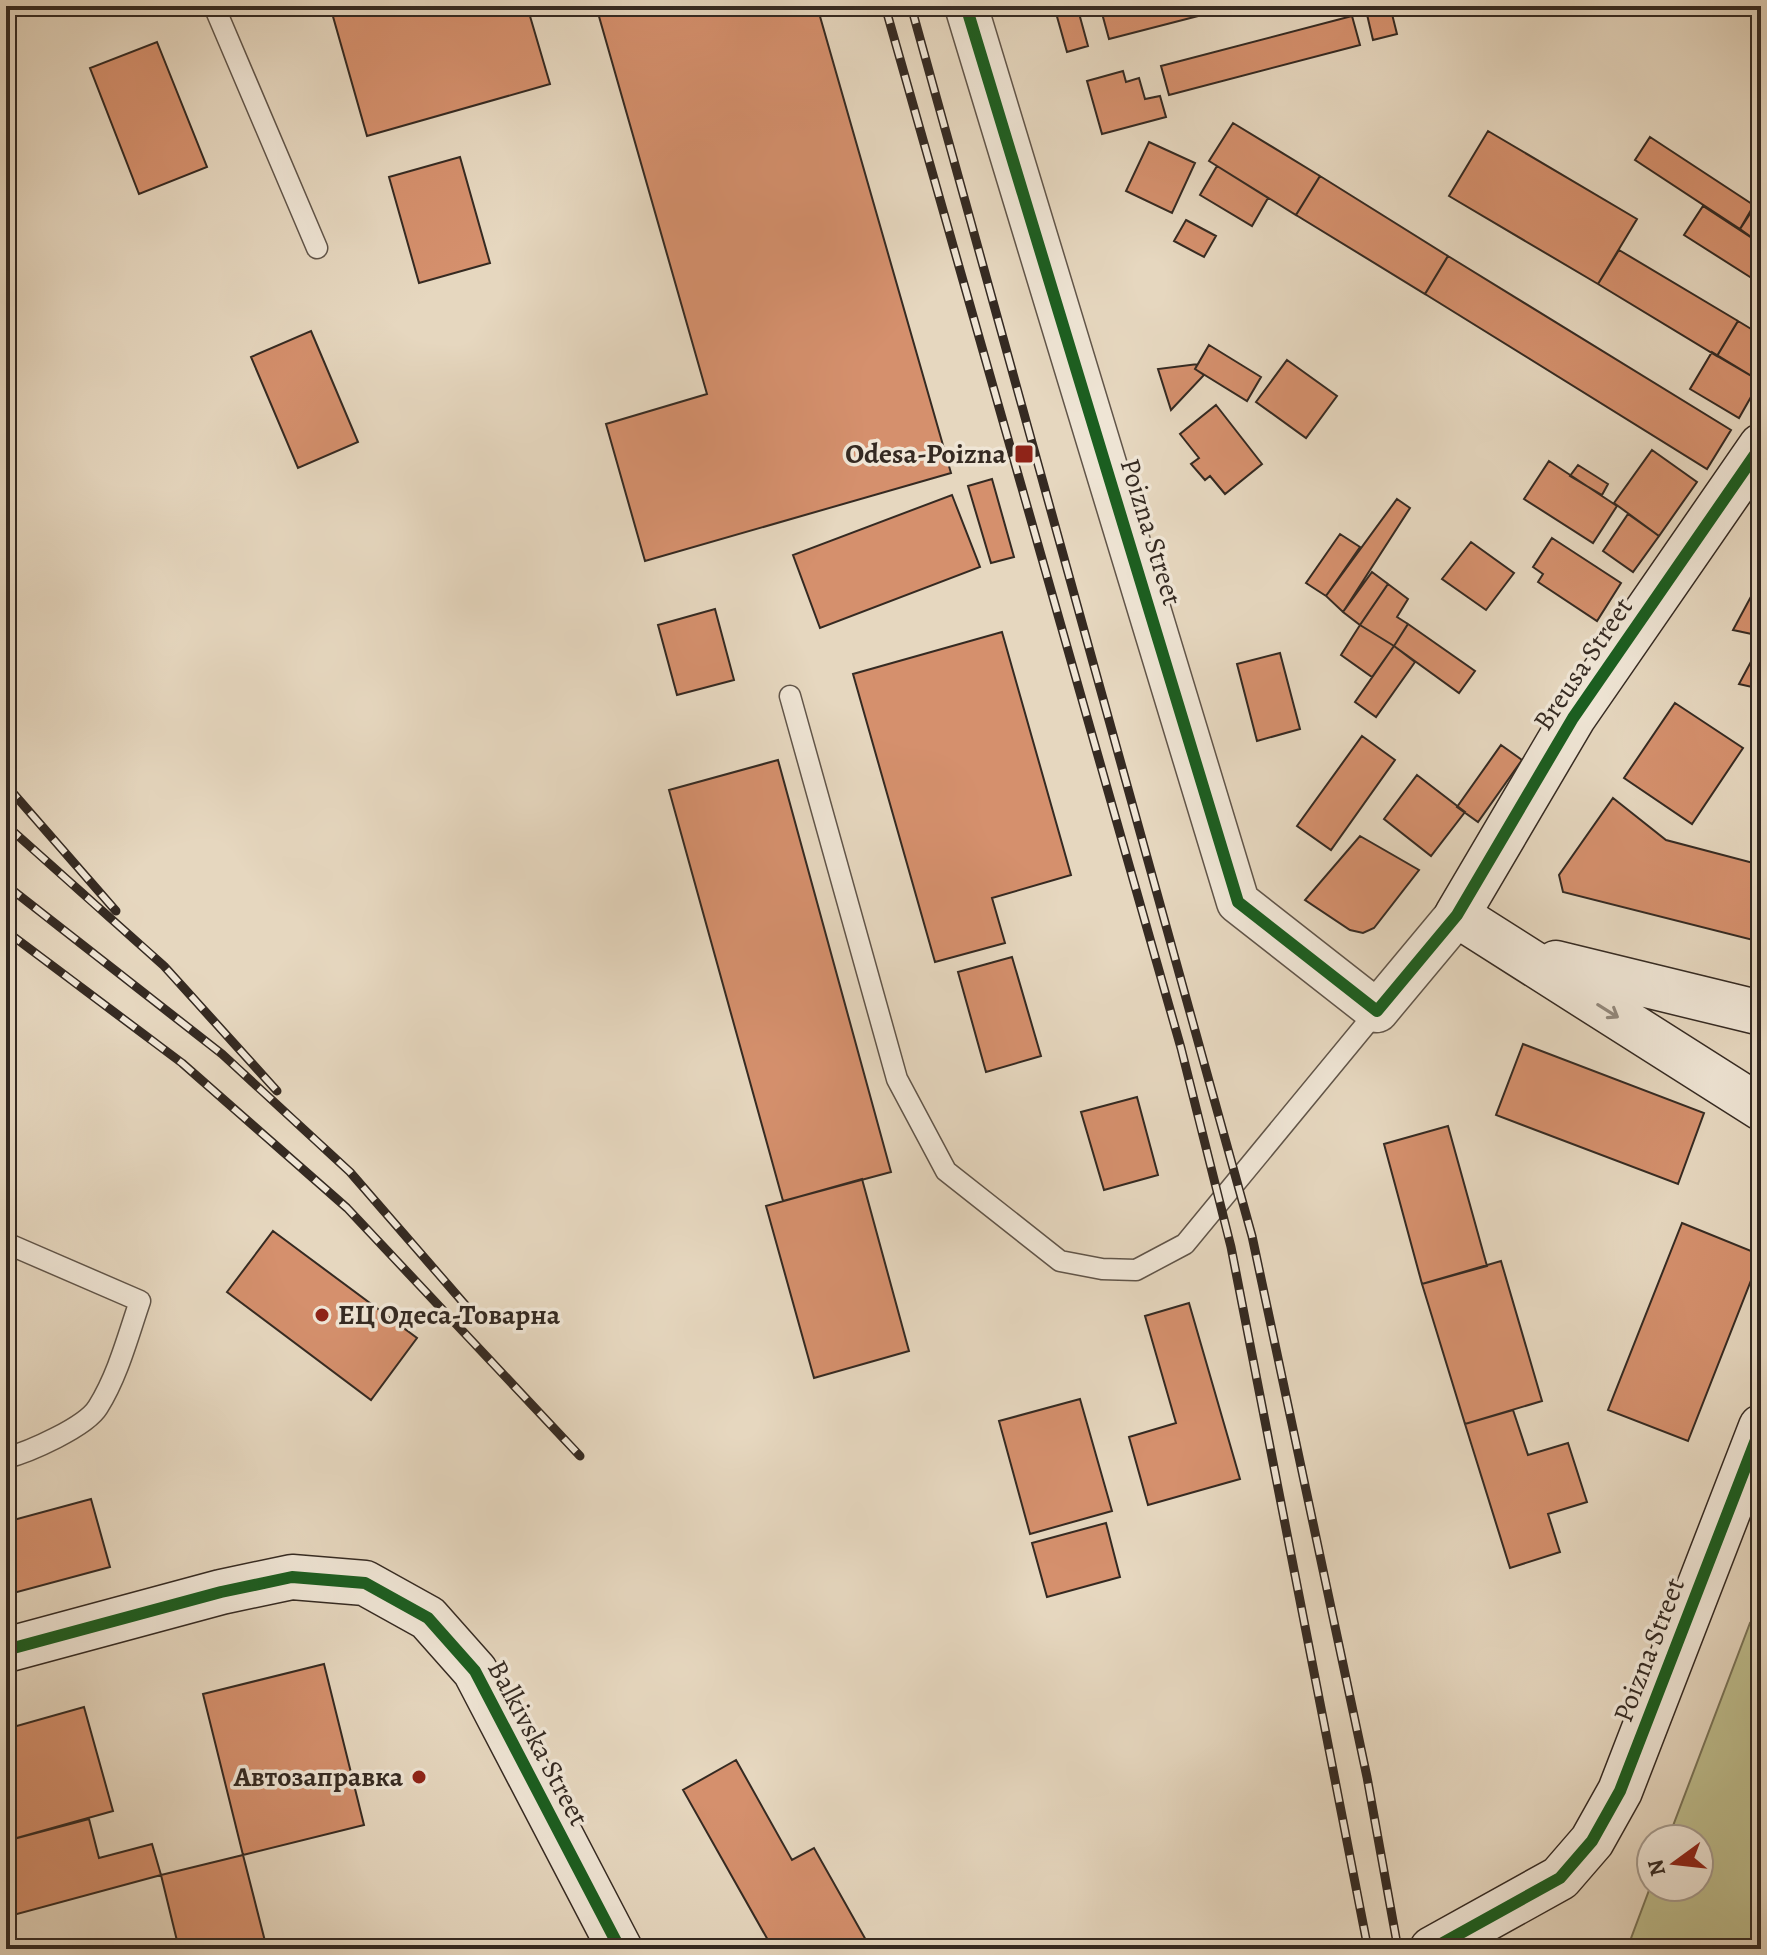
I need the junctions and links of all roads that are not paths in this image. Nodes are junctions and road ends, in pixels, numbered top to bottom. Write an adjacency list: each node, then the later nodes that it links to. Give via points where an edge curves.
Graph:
1 (214, 6): 3 (lane)
2 (966, 6): 8 (street, Poizna Street, via 1238,902)
3 (317, 248)
4 (1761, 446): 6 (street, Breusa Street, via 1573,718)
5 (790, 696): 8 (lane, via 897,1079 946,1171 1060,1261 1136,1270 1185,1244)
6 (1457, 915): 7 (street); 8 (street)
7 (1518, 954): 9 (street); 10 (street, one-way to 10)
8 (1377, 1011)
9 (1761, 1013)
10 (1761, 1108)
11 (6, 1243): 13 (lane, via 140,1301 97,1410 37,1450)
12 (1761, 1427): 16 (street, Poizna Street, via 1620,1791 1592,1841 1560,1878)
13 (6, 1458)
14 (6, 1650): 15 (street, Balkivska Street, via 292,1577 365,1583 428,1618 475,1671)
15 (620, 1949)
16 (1432, 1949)

